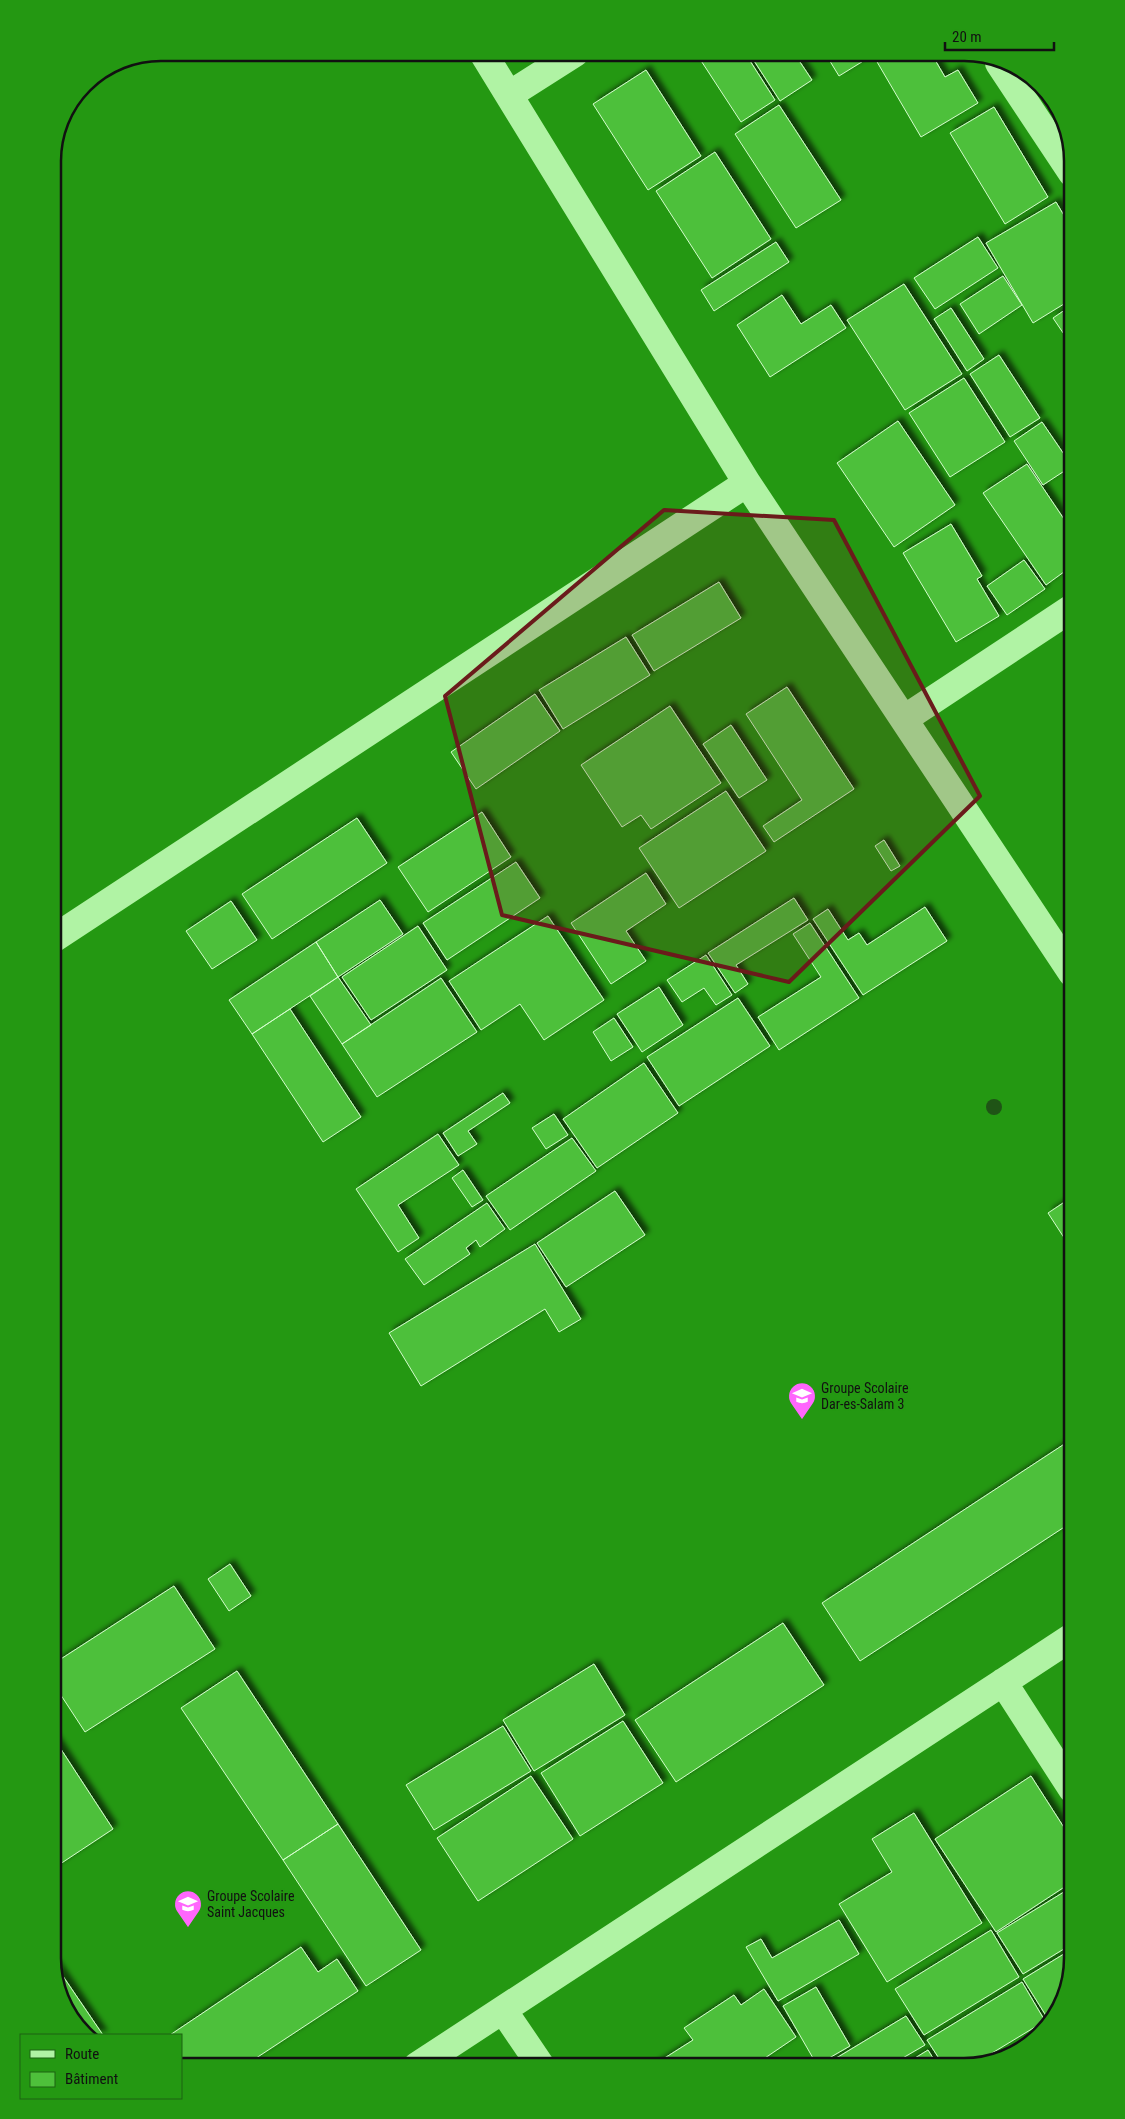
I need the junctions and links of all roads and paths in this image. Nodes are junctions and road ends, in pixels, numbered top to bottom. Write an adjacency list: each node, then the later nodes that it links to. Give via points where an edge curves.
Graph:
1 (489, 61): 4 (street)
2 (562, 61): 4 (street)
3 (1006, 71): 5 (street)
4 (509, 94): 6 (street)
5 (1064, 161)
6 (748, 483): 8 (street); 9 (street)
7 (1064, 613): 8 (street)
8 (904, 719): 10 (street)
9 (61, 934)
10 (1064, 961)
11 (1064, 1642): 12 (street)
12 (1003, 1682): 13 (street); 14 (street)
13 (1064, 1777)
14 (503, 2010): 15 (street); 16 (street)
15 (429, 2058)
16 (536, 2058)

